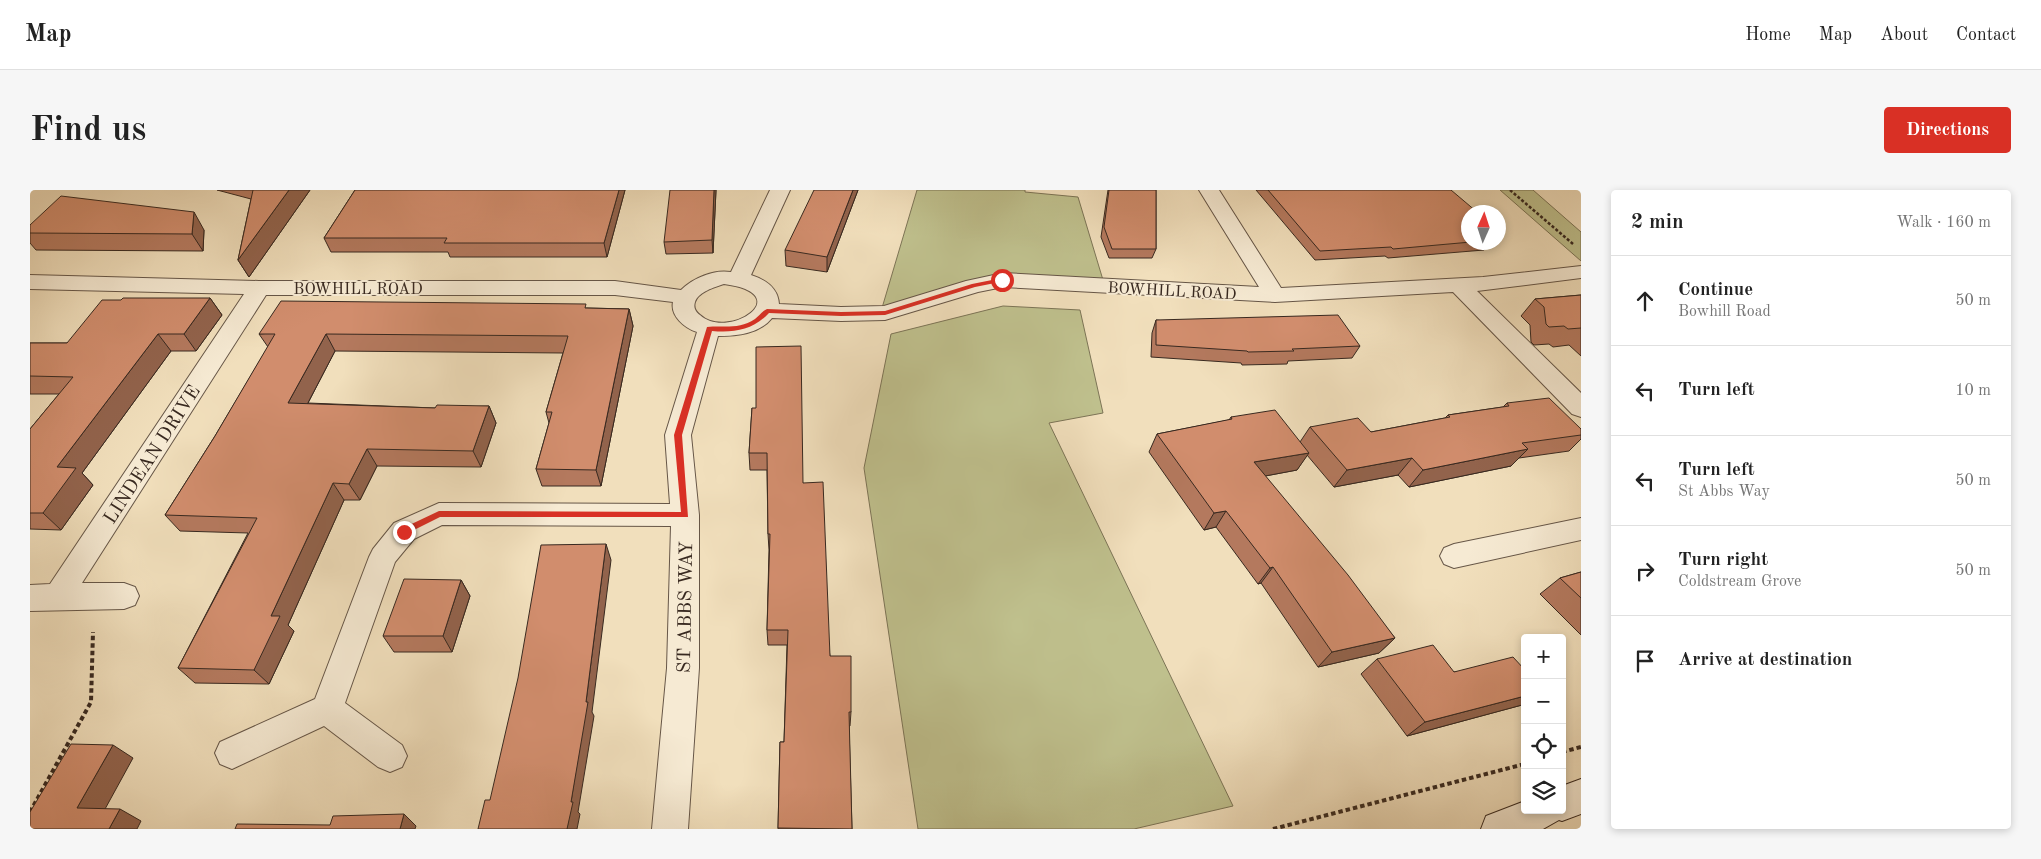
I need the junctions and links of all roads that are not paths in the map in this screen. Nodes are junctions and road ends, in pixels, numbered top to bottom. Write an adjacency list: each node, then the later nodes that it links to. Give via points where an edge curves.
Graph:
1 (780, 190): 4 (street)
2 (1209, 190): 8 (street)
3 (1581, 272): 6 (street, BOWHILL ROAD)
4 (739, 278): 9 (street, via 722,277 706,281); 10 (street, via 754,282 765,290 770,300)
5 (30, 282): 7 (street, BOWHILL ROAD)
6 (1458, 285): 8 (street, BOWHILL ROAD); 12 (street)
7 (258, 288): 9 (street, BOWHILL ROAD, via 615,288); 17 (street, LINDEAN DRIVE)
8 (1275, 295): 10 (street, BOWHILL ROAD, via 1002,280 885,313)
9 (686, 297): 11 (street, via 687,316)
10 (767, 311): 11 (street, via 744,327)
11 (709, 329): 13 (street, ST ABBS WAY, via 678,435)
12 (1581, 408)
13 (685, 515): 18 (street, via 439,514 404,532 383,557); 24 (street, ST ABBS WAY, via 683,668)
14 (1581, 529): 15 (street)
15 (1454, 556)
16 (124, 596): 17 (street)
17 (44, 597)
18 (327, 709): 19 (street); 20 (street)
19 (232, 753)
20 (390, 756)
21 (1581, 796): 22 (street)
22 (1566, 802)
23 (1536, 814): 25 (street)
24 (670, 829)
25 (1499, 829)

